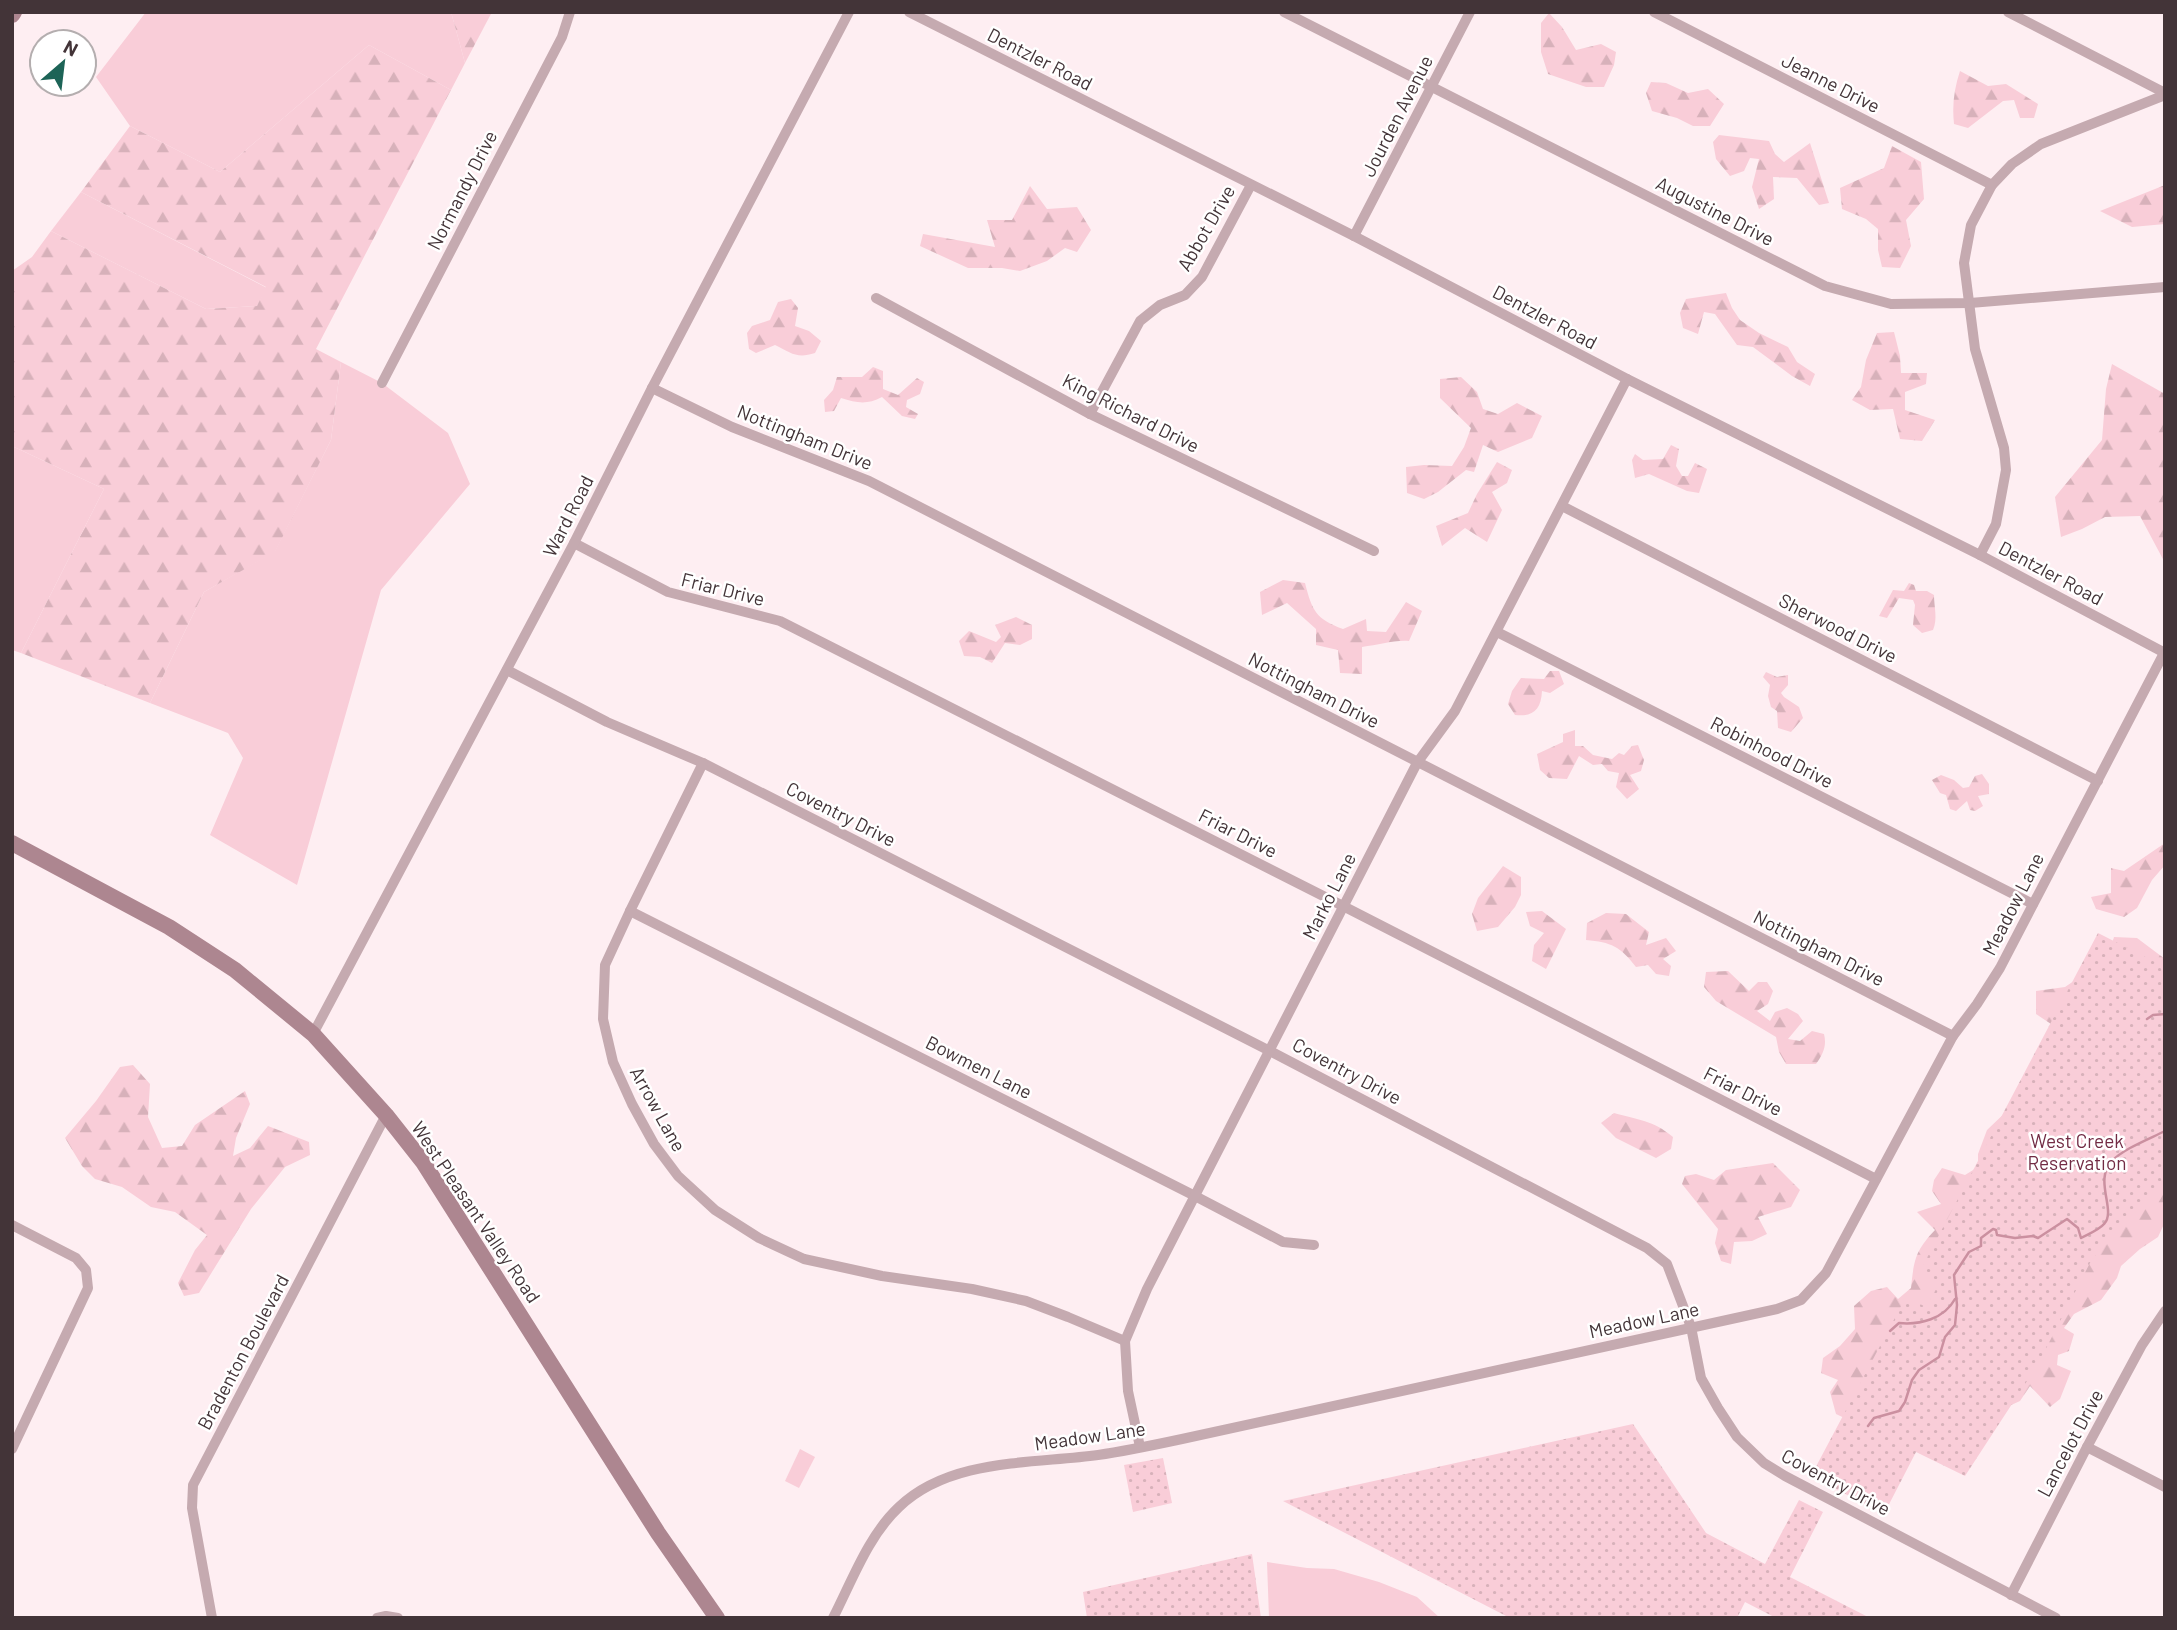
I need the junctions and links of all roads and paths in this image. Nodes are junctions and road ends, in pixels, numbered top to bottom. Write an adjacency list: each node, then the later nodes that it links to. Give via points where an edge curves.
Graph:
1 (570, 12): 17 (street, Normandy Drive, via 562,37)
2 (849, 12): 18 (street, Ward Road)
3 (909, 12): 10 (street, Dentzler Road)
4 (1284, 12): 8 (street, Augustine Drive)
5 (1470, 12): 8 (street, Jourden Avenue)
6 (1654, 12): 11 (street, Jeanne Drive)
7 (2008, 12): 9 (street)
8 (1432, 87): 12 (street, Jourden Avenue); 15 (street, Augustine Drive, via 1825,286 1891,304)
9 (2165, 94): 11 (street, via 2041,144)
10 (1251, 185): 12 (street, Dentzler Road); 19 (street, Abbot Drive, via 1202,277 1185,295 1160,305 1140,321)
11 (1992, 185): 15 (street, via 1970,225 1964,263)
12 (1354, 236): 16 (street, Dentzler Road)
13 (2165, 287): 15 (street, Augustine Drive)
14 (876, 298): 19 (street, King Richard Drive)
15 (1970, 303): 23 (street, via 1975,349 2004,448 2006,470 1996,524)
16 (1627, 379): 20 (street, Marko Lane); 23 (street, Dentzler Road)
17 (382, 383)
18 (652, 388): 21 (street, Ward Road); 28 (street, Nottingham Drive, via 732,427 869,481)
19 (1090, 414): 22 (street, King Richard Drive)
20 (1562, 506): 24 (street, Marko Lane); 29 (street, Sherwood Drive)
21 (574, 543): 26 (street, Ward Road); 32 (street, Friar Drive, via 668,593 780,621)
22 (1374, 551)
23 (1980, 555): 25 (street, Dentzler Road)
24 (1497, 632): 28 (street, Marko Lane, via 1455,711); 31 (street, Robinhood Drive)
25 (2164, 653): 29 (street, Meadow Lane)
26 (507, 670): 27 (street, Coventry Drive, via 607,722); 34 (street, Ward Road)
27 (703, 763): 33 (street, Arrow Lane); 36 (street, Coventry Drive)
28 (1417, 763): 32 (street, Marko Lane); 35 (street, Nottingham Drive)
29 (2098, 781): 31 (street, Meadow Lane)
30 (12, 843): 34 (main road, West Pleasant Valley Road, via 169,927 235,970)
31 (2033, 904): 35 (street, Meadow Lane, via 2000,968)
32 (1343, 906): 36 (street, Marko Lane); 38 (street, Friar Drive)
33 (629, 911): 39 (street, Bowmen Lane); 44 (street, Arrow Lane, via 605,965 603,1019 613,1062 654,1144 678,1176 715,1210 804,1259 1026,1301)
34 (313, 1034): 37 (main road, West Pleasant Valley Road)
35 (1953, 1036): 38 (street, Meadow Lane)
36 (1270, 1051): 39 (street, Marko Lane); 43 (street, Coventry Drive, via 1647,1248 1667,1264)
37 (386, 1115): 50 (street, Bradenton Boulevard, via 193,1485 192,1508); 53 (main road, West Pleasant Valley Road, via 423,1162 658,1533)
38 (1876, 1180): 43 (street, Meadow Lane, via 1826,1273 1801,1300)
39 (1195, 1196): 41 (street, Bowmen Lane, via 1283,1242); 44 (street, Marko Lane)
40 (12, 1225): 47 (street, via 76,1258 86,1270 88,1287)
41 (1314, 1245)
42 (2165, 1311): 46 (street, Lancelot Drive)
43 (1690, 1327): 45 (street, Meadow Lane); 49 (street, Coventry Drive, via 1701,1378 1737,1437 1764,1463)
44 (1125, 1341): 45 (street, Marko Lane, via 1128,1391)
45 (1140, 1447): 54 (street, Meadow Lane, via 990,1467 950,1477 924,1490 899,1507 876,1536)
46 (2087, 1447): 48 (street); 49 (street, Lancelot Drive)
47 (12, 1449)
48 (2165, 1487)
49 (2011, 1595): 55 (street, Coventry Drive)
50 (212, 1618)
51 (377, 1618): 52 (street)
52 (398, 1618)
53 (717, 1618)
54 (832, 1618)
55 (2056, 1618)

